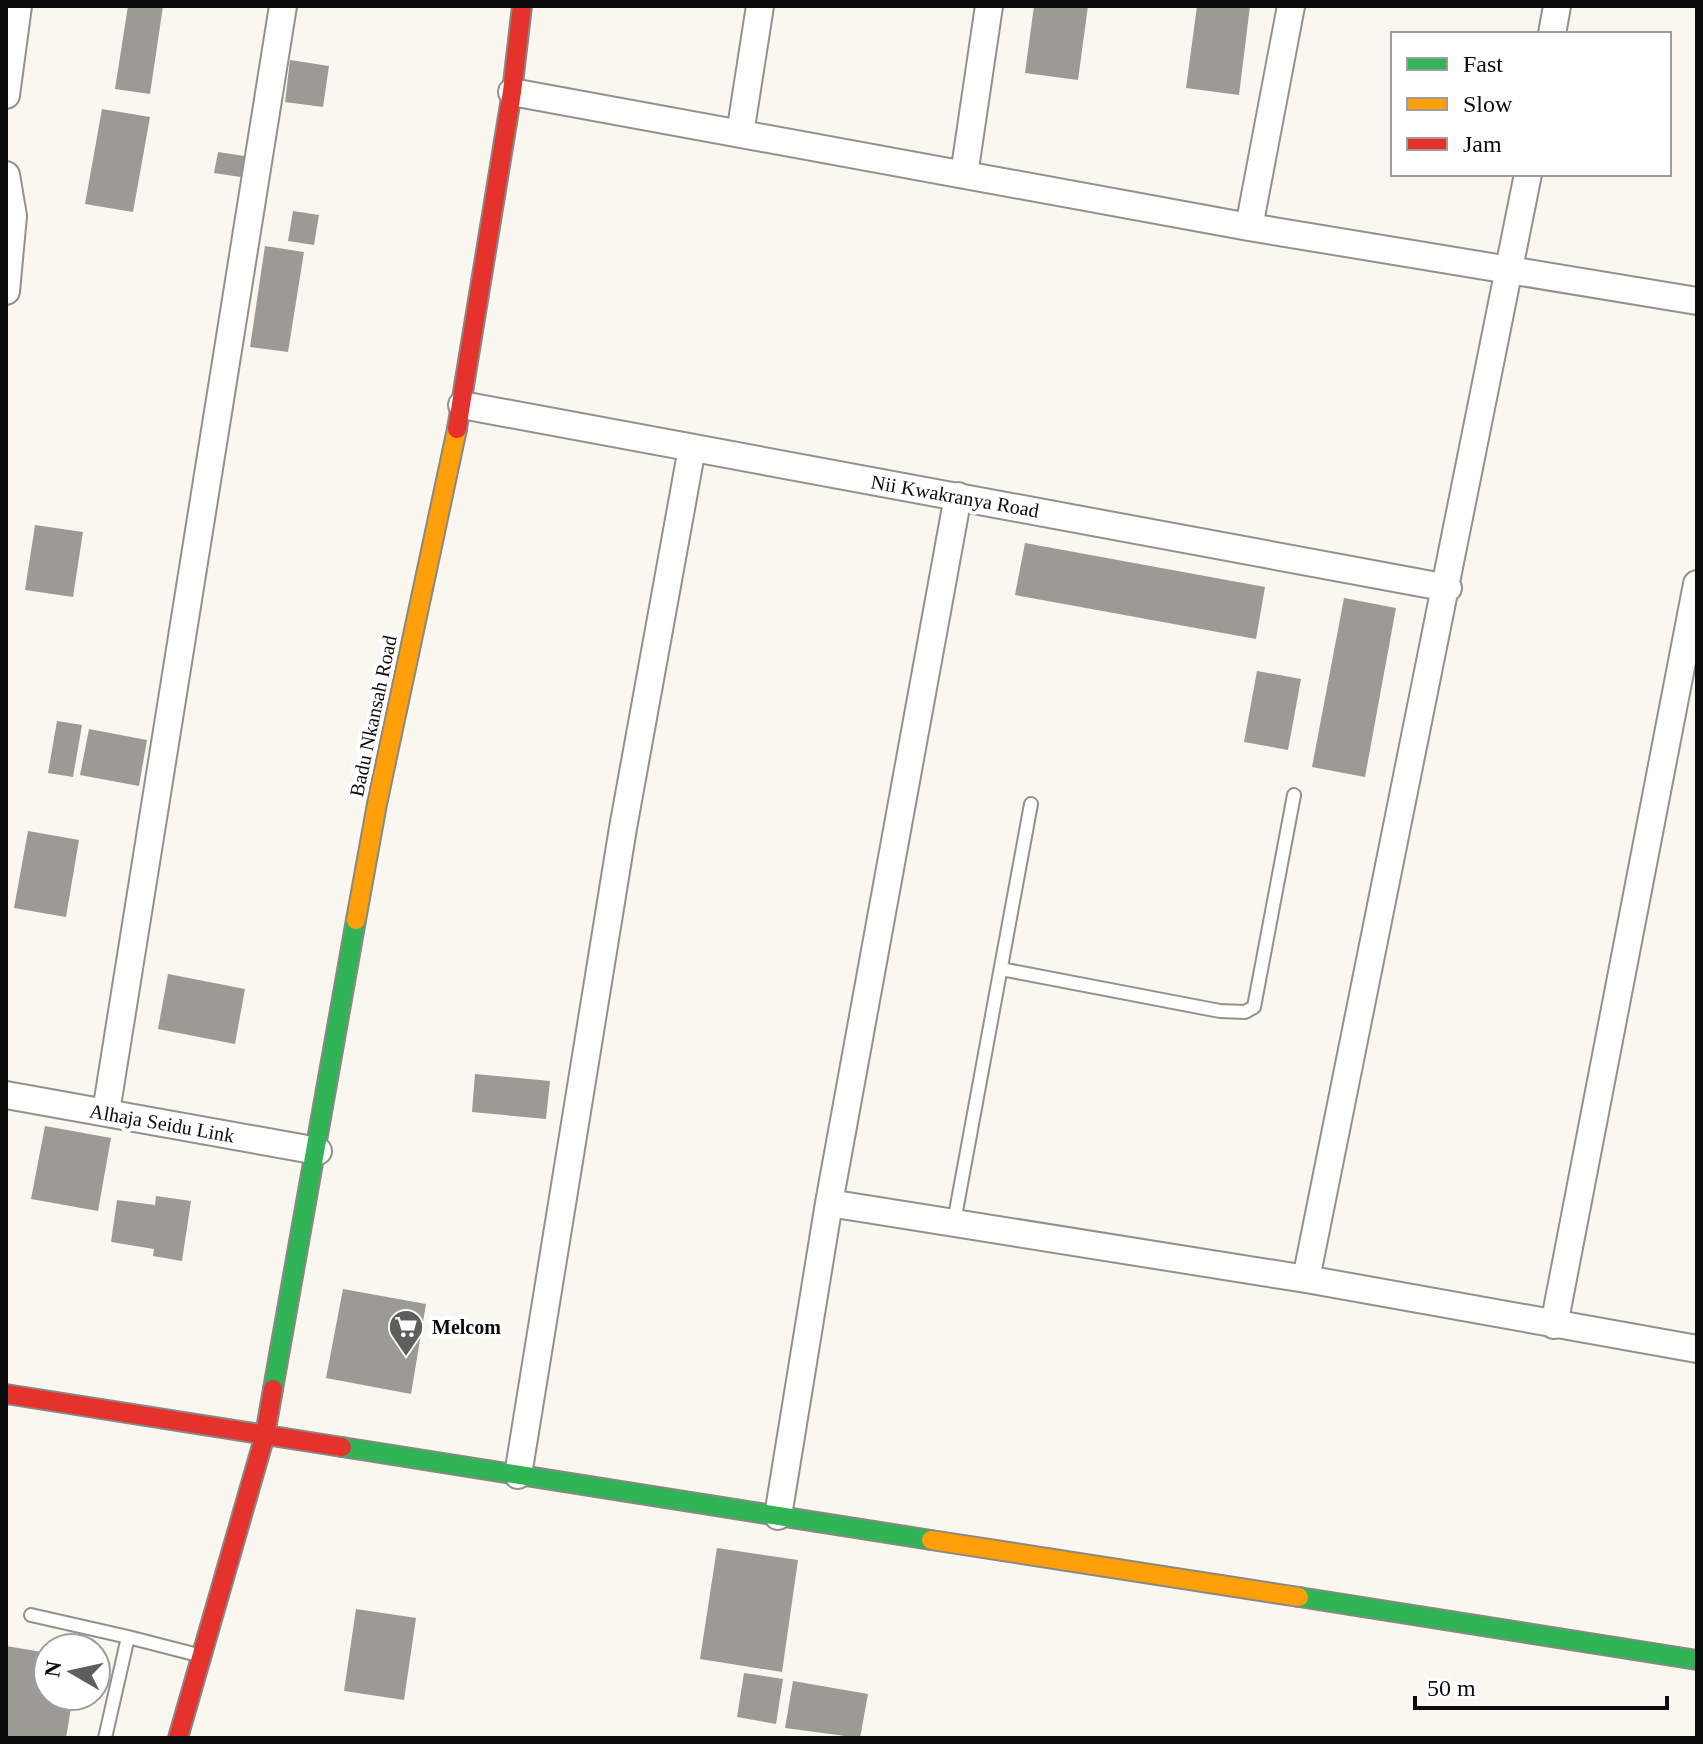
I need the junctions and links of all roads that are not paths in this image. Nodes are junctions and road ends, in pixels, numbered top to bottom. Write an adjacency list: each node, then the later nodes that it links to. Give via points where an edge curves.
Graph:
1 (18, 6): 10 (street)
2 (283, 6): 28 (street)
3 (522, 6): 9 (street, Badu Nkansah Road)
4 (760, 6): 11 (street)
5 (989, 6): 13 (street)
6 (1291, 6): 15 (street)
7 (1557, 6): 8 (street)
8 (1552, 32)
9 (512, 92): 11 (street); 19 (street, Badu Nkansah Road)
10 (6, 95)
11 (740, 134): 13 (street)
12 (6, 175): 17 (street, via 13,216)
13 (964, 175): 15 (street)
14 (1528, 176): 16 (street)
15 (1249, 227): 16 (street)
16 (1511, 272): 18 (street); 23 (street)
17 (6, 291)
18 (1697, 301)
19 (462, 405): 20 (street, Nii Kwakranya Road); 29 (street, Badu Nkansah Road, via 377,804)
20 (692, 448): 21 (street, Nii Kwakranya Road); 37 (street, via 623,828)
21 (958, 496): 23 (street, Nii Kwakranya Road); 30 (street)
22 (1697, 584): 33 (street)
23 (1448, 588): 32 (street)
24 (1294, 795): 26 (lane, via 1254,1007 1220,1011)
25 (1031, 804): 26 (lane)
26 (1001, 969): 31 (lane)
27 (6, 1095): 28 (street, Alhaja Seidu Link)
28 (106, 1112): 29 (street, Alhaja Seidu Link)
29 (318, 1151): 36 (street, Badu Nkansah Road)
30 (829, 1203): 31 (street); 38 (street)
31 (954, 1222): 32 (street)
32 (1306, 1279): 33 (street)
33 (1554, 1325): 34 (street)
34 (1697, 1349)
35 (6, 1394): 36 (street)
36 (265, 1435): 37 (street); 41 (street, Badu Nkansah Road)
37 (518, 1475): 38 (street)
38 (778, 1516): 42 (street)
39 (31, 1615): 40 (lane)
40 (128, 1637): 41 (lane); 43 (lane)
41 (201, 1656): 44 (street, Badu Nkansah Road)
42 (1697, 1660)
43 (105, 1738)
44 (178, 1738)

